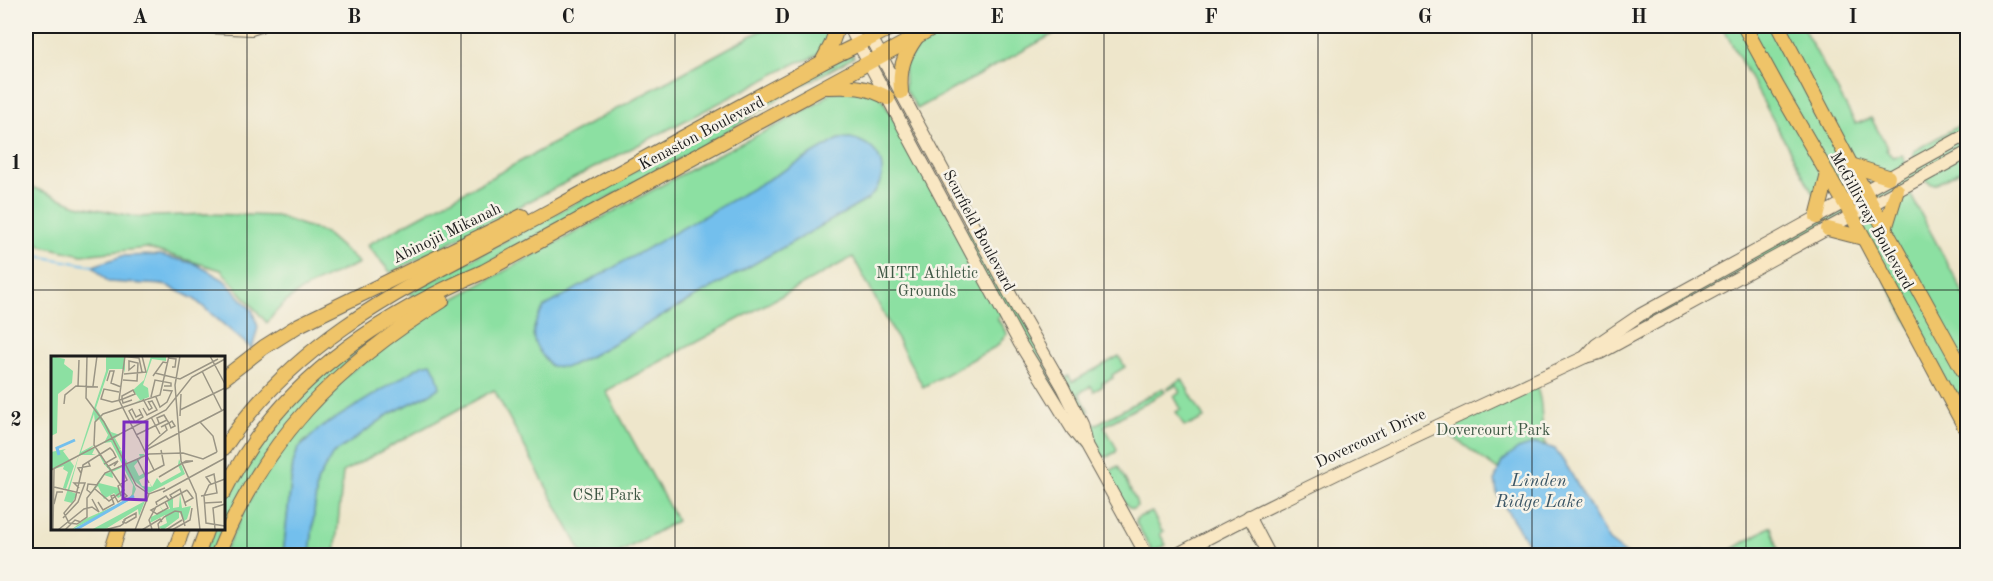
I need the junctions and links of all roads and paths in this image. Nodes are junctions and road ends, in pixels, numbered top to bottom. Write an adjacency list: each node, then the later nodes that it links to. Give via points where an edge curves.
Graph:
1 (188, 26): 2 (street)
2 (260, 26)
3 (838, 26): 13 (main road)
4 (849, 26): 11 (street, Scurfield Boulevard)
5 (894, 26): 9 (main road, Kenaston Boulevard)
6 (936, 26): 10 (main road, Kenaston Boulevard)
7 (1744, 26): 21 (main road, McGillivray Boulevard)
8 (1778, 26): 20 (main road, McGillivray Boulevard)
9 (868, 32): 11 (main road, Kenaston Boulevard); 12 (street, Scurfield Boulevard)
10 (917, 36): 12 (main road, Kenaston Boulevard); 16 (main road, via 902,62)
11 (859, 44): 13 (main road, Kenaston Boulevard); 14 (street, Scurfield Boulevard)
12 (881, 55): 14 (main road, Kenaston Boulevard); 16 (street, Scurfield Boulevard)
13 (822, 62): 17 (main road, Kenaston Boulevard)
14 (869, 62): 15 (main road, Kenaston Boulevard); 16 (street, Scurfield Boulevard)
15 (825, 87): 16 (main road, via 864,88); 32 (main road, Kenaston Boulevard)
16 (895, 95): 47 (street, Scurfield Boulevard, via 1019,342 1086,446)
17 (693, 133): 34 (main road, Abinojii Mikanah, via 674,138 319,315 264,347); 37 (main road, via 347,323 283,375)
18 (1968, 134): 22 (street, Dovercourt Drive)
19 (1968, 152): 24 (street, Dovercourt Drive)
20 (1851, 165): 22 (main road); 23 (main road, McGillivray Boulevard)
21 (1828, 174): 25 (main road, McGillivray Boulevard); 28 (main road)
22 (1888, 177): 23 (street, Dovercourt Drive)
23 (1864, 190): 25 (street, Dovercourt Drive); 26 (main road, McGillivray Boulevard)
24 (1897, 190): 26 (street, Dovercourt Drive); 29 (main road)
25 (1844, 202): 27 (main road, McGillivray Boulevard); 28 (street, Dovercourt Drive)
26 (1872, 205): 27 (street, Dovercourt Drive); 29 (main road, McGillivray Boulevard)
27 (1852, 216): 30 (street, Dovercourt Drive); 31 (main road, McGillivray Boulevard)
28 (1817, 217): 33 (street, Dovercourt Drive, via 1640,315)
29 (1885, 228): 35 (main road, McGillivray Boulevard)
30 (1828, 230): 31 (main road); 33 (street, Dovercourt Drive, via 1600,353)
31 (1863, 238): 36 (main road, McGillivray Boulevard)
32 (483, 272): 38 (main road, via 388,321 326,363 262,429); 46 (main road, via 372,347 311,404 255,478)
33 (1585, 357): 39 (street, Dovercourt Drive)
34 (225, 377)
35 (1968, 379)
36 (1968, 432)
37 (225, 447)
38 (225, 490)
39 (1249, 516): 48 (street, Dovercourt Drive); 49 (street)
40 (118, 530): 43 (main road)
41 (182, 530): 44 (main road)
42 (206, 530): 45 (main road)
43 (110, 555)
44 (173, 555)
45 (197, 555)
46 (217, 555)
47 (1147, 555)
48 (1174, 555)
49 (1270, 555)

